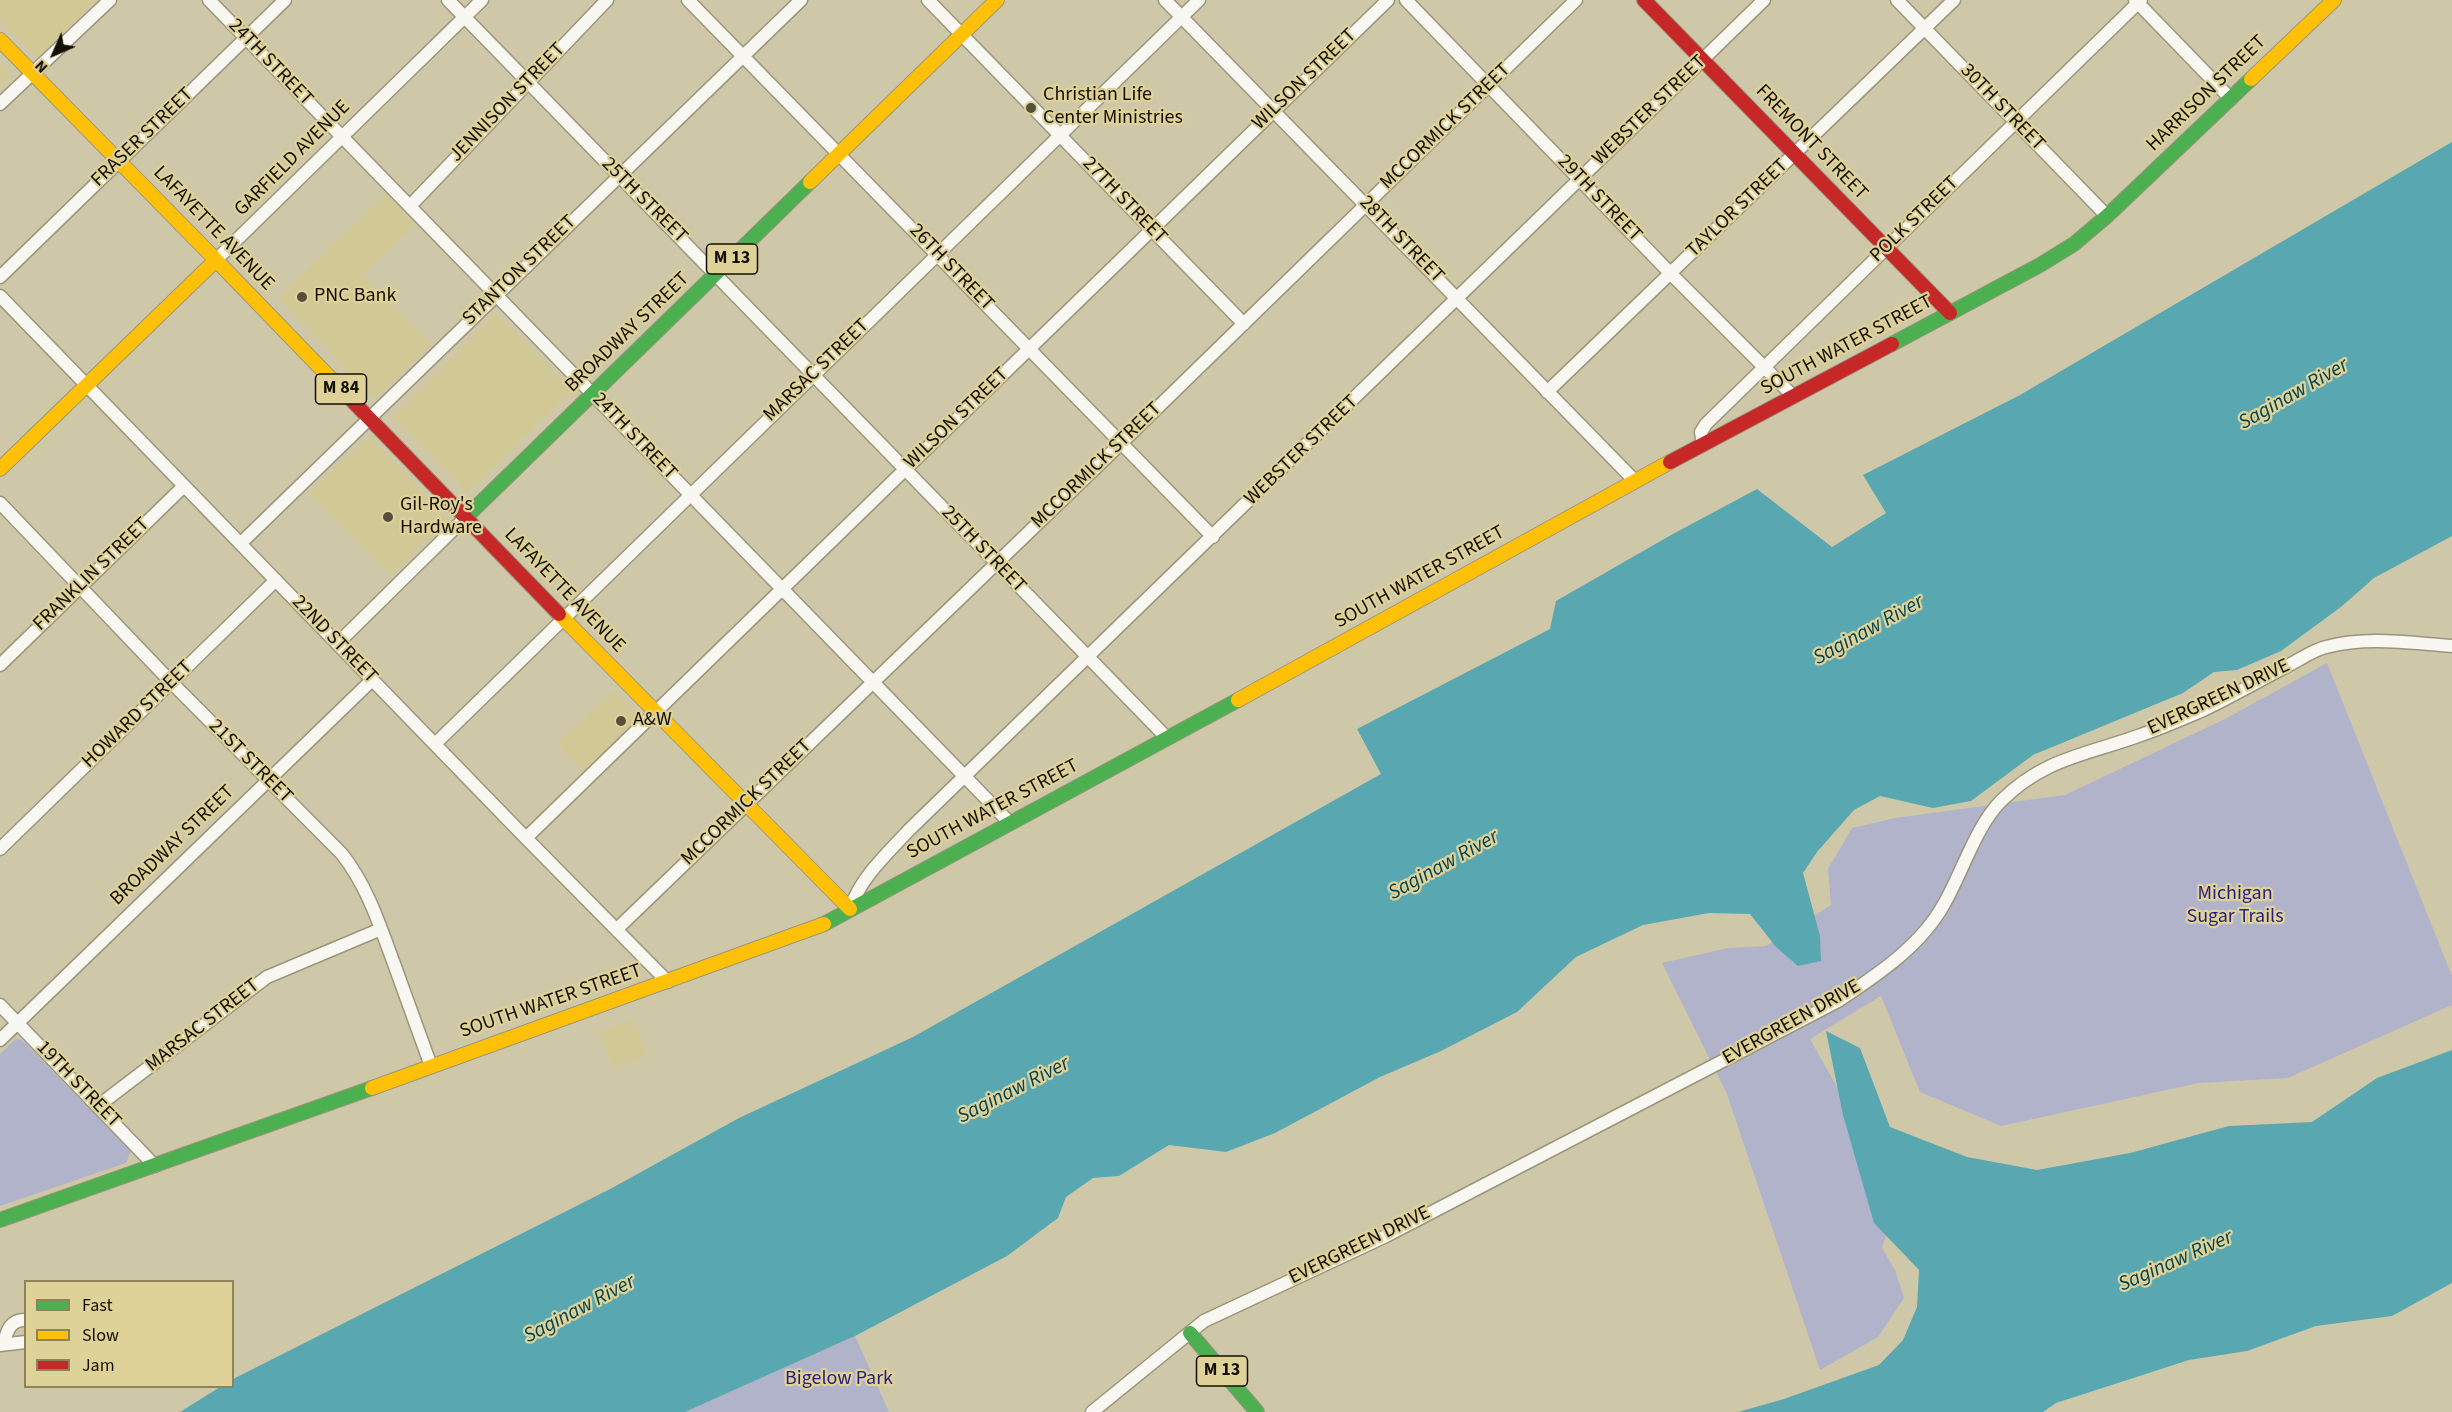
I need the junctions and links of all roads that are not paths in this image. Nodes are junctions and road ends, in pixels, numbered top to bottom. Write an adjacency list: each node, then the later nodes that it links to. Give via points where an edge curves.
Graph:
1 (110, 0): 30 (street)
2 (209, 0): 26 (street, 24TH STREET)
3 (285, 0): 26 (street, FRASER STREET)
4 (448, 0): 22 (street, 25TH STREET)
5 (482, 0): 22 (street, GARFIELD AVENUE)
6 (607, 0): 31 (street, JENNISON STREET)
7 (688, 0): 28 (street, 26TH STREET)
8 (801, 0): 28 (street, STANTON STREET)
9 (928, 0): 25 (street, 27TH STREET)
10 (997, 0): 25 (street, BROADWAY STREET / M 13)
11 (1165, 0): 23 (street, 28TH STREET)
12 (1199, 0): 23 (street, MARSAC STREET)
13 (1388, 0): 35 (street, WILSON STREET)
14 (1406, 0): 32 (street, 29TH STREET)
15 (1575, 0): 32 (street, MCCORMICK STREET)
16 (1644, 0): 29 (street, FREMONT STREET)
17 (1764, 0): 29 (street, WEBSTER STREET)
18 (1897, 0): 24 (street, 30TH STREET)
19 (1954, 0): 24 (street, TAYLOR STREET)
20 (2334, 0): 33 (street, HARRISON STREET)
21 (2138, 1): 33 (street); 36 (street, POLK STREET)
22 (464, 17): 31 (street, 25TH STREET); 38 (street, GARFIELD AVENUE)
23 (1182, 17): 35 (street, 28TH STREET); 37 (street, MARSAC STREET)
24 (1925, 28): 36 (street, 30TH STREET); 40 (street, TAYLOR STREET)
25 (962, 35): 37 (street, 27TH STREET); 39 (street, BROADWAY STREET / M 13)
26 (246, 38): 38 (street, 24TH STREET); 41 (street, FRASER STREET)
27 (0, 40): 30 (street, LAFAYETTE AVENUE)
28 (744, 56): 39 (street, 26TH STREET); 42 (street, STANTON STREET)
29 (1703, 60): 40 (street, FREMONT STREET); 43 (street, WEBSTER STREET)
30 (34, 74): 34 (street); 41 (street, LAFAYETTE AVENUE)
31 (528, 82): 42 (street, 25TH STREET); 45 (street, JENNISON STREET)
32 (1488, 85): 43 (street, 29TH STREET); 44 (street, MCCORMICK STREET)
33 (2231, 99): 46 (street, HARRISON STREET)
34 (0, 104)
35 (1274, 111): 44 (street, 28TH STREET); 47 (street, WILSON STREET)
36 (2016, 122): 46 (street, 30TH STREET); 48 (street, POLK STREET)
37 (1059, 134): 47 (street, 27TH STREET); 49 (street, MARSAC STREET)
38 (342, 138): 45 (street, 24TH STREET); 50 (street, GARFIELD AVENUE)
39 (840, 154): 49 (street, 26TH STREET); 51 (street, BROADWAY STREET / M 13)
40 (1795, 154): 48 (street, FREMONT STREET); 52 (street, TAYLOR STREET)
41 (119, 161): 50 (street, LAFAYETTE AVENUE); 53 (street, FRASER STREET)
42 (619, 175): 51 (street, 25TH STREET); 54 (street, STANTON STREET)
43 (1579, 179): 52 (street, 29TH STREET); 56 (street, WEBSTER STREET)
44 (1366, 205): 56 (street, 28TH STREET); 58 (street, MCCORMICK STREET)
45 (410, 206): 54 (street, 24TH STREET)
46 (2107, 216): 57 (street, HARRISON STREET, via 2074,244)
47 (1151, 229): 58 (street, 27TH STREET); 59 (street, WILSON STREET)
48 (1887, 247): 57 (street, FREMONT STREET); 60 (street, POLK STREET)
49 (937, 254): 59 (street, 26TH STREET); 61 (street, MARSAC STREET)
50 (216, 260): 62 (street, GARFIELD AVENUE); 66 (street, LAFAYETTE AVENUE / M 84)
51 (717, 274): 61 (street, 25TH STREET); 64 (street, BROADWAY STREET / M 13)
52 (1671, 274): 60 (street, 29TH STREET); 63 (street, TAYLOR STREET)
53 (0, 277)
54 (496, 295): 64 (street, 24TH STREET); 66 (street, STANTON STREET)
55 (0, 296): 62 (street, 22ND STREET)
56 (1457, 297): 63 (street, 28TH STREET); 76 (street, WEBSTER STREET)
57 (1950, 313): 65 (street, SOUTH WATER STREET)
58 (1244, 324): 67 (street, MCCORMICK STREET)
59 (1029, 348): 67 (street, 26TH STREET); 70 (street, WILSON STREET)
60 (1766, 367): 65 (street, 29TH STREET); 68 (street, POLK STREET, via 1706,424 1701,432)
61 (813, 375): 70 (street, 25TH STREET); 73 (street, MARSAC STREET)
62 (87, 386): 69 (street, GARFIELD AVENUE); 72 (street, 22ND STREET)
63 (1547, 392): 71 (street, 28TH STREET)
64 (593, 394): 73 (street, 24TH STREET); 75 (street, BROADWAY STREET / M 13)
65 (1793, 396): 68 (street, SOUTH WATER STREET)
66 (369, 418): 75 (street, LAFAYETTE AVENUE / M 84); 77 (street, STANTON STREET)
67 (1121, 444): 76 (street, 26TH STREET); 78 (street, MCCORMICK STREET)
68 (1703, 445): 71 (street, SOUTH WATER STREET)
69 (0, 470)
70 (904, 470): 78 (street, 25TH STREET); 81 (street, WILSON STREET)
71 (1635, 481): 91 (street, SOUTH WATER STREET)
72 (184, 486): 77 (street, 22ND STREET); 80 (street, FRANKLIN STREET)
73 (690, 494): 81 (street, 24TH STREET); 82 (street, MARSAC STREET)
74 (0, 503): 80 (street, 21ST STREET)
75 (466, 518): 82 (street, LAFAYETTE AVENUE); 83 (street, BROADWAY STREET)
76 (1213, 537): 85 (street, WEBSTER STREET)
77 (241, 543): 79 (street, 22ND STREET)
78 (996, 563): 85 (street, 25TH STREET); 89 (street, MCCORMICK STREET)
79 (276, 580): 83 (street, 22ND STREET); 88 (street, HOWARD STREET)
80 (81, 586): 86 (street, FRANKLIN STREET); 88 (street, 21ST STREET)
81 (781, 588): 89 (street, 24TH STREET); 90 (street, WILSON STREET)
82 (562, 617): 90 (street, LAFAYETTE AVENUE); 92 (street, MARSAC STREET)
83 (338, 643): 87 (street, 22ND STREET)
84 (2452, 646): 111 (street, EVERGREEN DRIVE, via 2353,641 2324,647 2202,710 2039,771 1998,803 1943,906 1921,935 1880,972 1838,1001 1386,1236 1204,1321)
85 (1089, 658): 91 (street, 25TH STREET); 93 (street, WEBSTER STREET)
86 (0, 665)
87 (372, 680): 92 (street, 22ND STREET); 94 (street, BROADWAY STREET)
88 (171, 682): 94 (street, 21ST STREET); 98 (street, HOWARD STREET)
89 (873, 682): 93 (street, 24TH STREET); 95 (street, MCCORMICK STREET)
90 (655, 711): 95 (street, LAFAYETTE AVENUE); 97 (street, WILSON STREET)
91 (1167, 738): 96 (street, SOUTH WATER STREET)
92 (435, 744): 97 (street, 22ND STREET)
93 (965, 777): 96 (street, 24TH STREET); 99 (street, WEBSTER STREET, via 877,864)
94 (269, 781): 100 (street, 21ST STREET, via 342,854 365,888); 104 (street, BROADWAY STREET)
95 (746, 804): 99 (street, LAFAYETTE AVENUE); 101 (street, MCCORMICK STREET)
96 (1009, 822): 99 (street, SOUTH WATER STREET)
97 (526, 838): 101 (street, 22ND STREET)
98 (0, 849)
99 (850, 909): 102 (street, SOUTH WATER STREET, via 830,922)
100 (381, 929): 106 (street, 21ST STREET); 107 (street, MARSAC STREET, via 267,977)
101 (617, 929): 102 (street, 22ND STREET)
102 (668, 982): 106 (street, SOUTH WATER STREET)
103 (0, 1005): 104 (street, 19TH STREET)
104 (17, 1023): 105 (street, BROADWAY STREET); 107 (street, 19TH STREET)
105 (0, 1040)
106 (431, 1066): 108 (street, SOUTH WATER STREET)
107 (98, 1106): 108 (street, 19TH STREET)
108 (155, 1166): 109 (street, SOUTH WATER STREET)
109 (0, 1220)
110 (24, 1320): 113 (street, via 11,1325)
111 (1190, 1333): 114 (street, M 13); 115 (street, EVERGREEN DRIVE)
112 (24, 1342): 113 (street)
113 (2, 1343)
114 (1256, 1410)
115 (1092, 1412)

